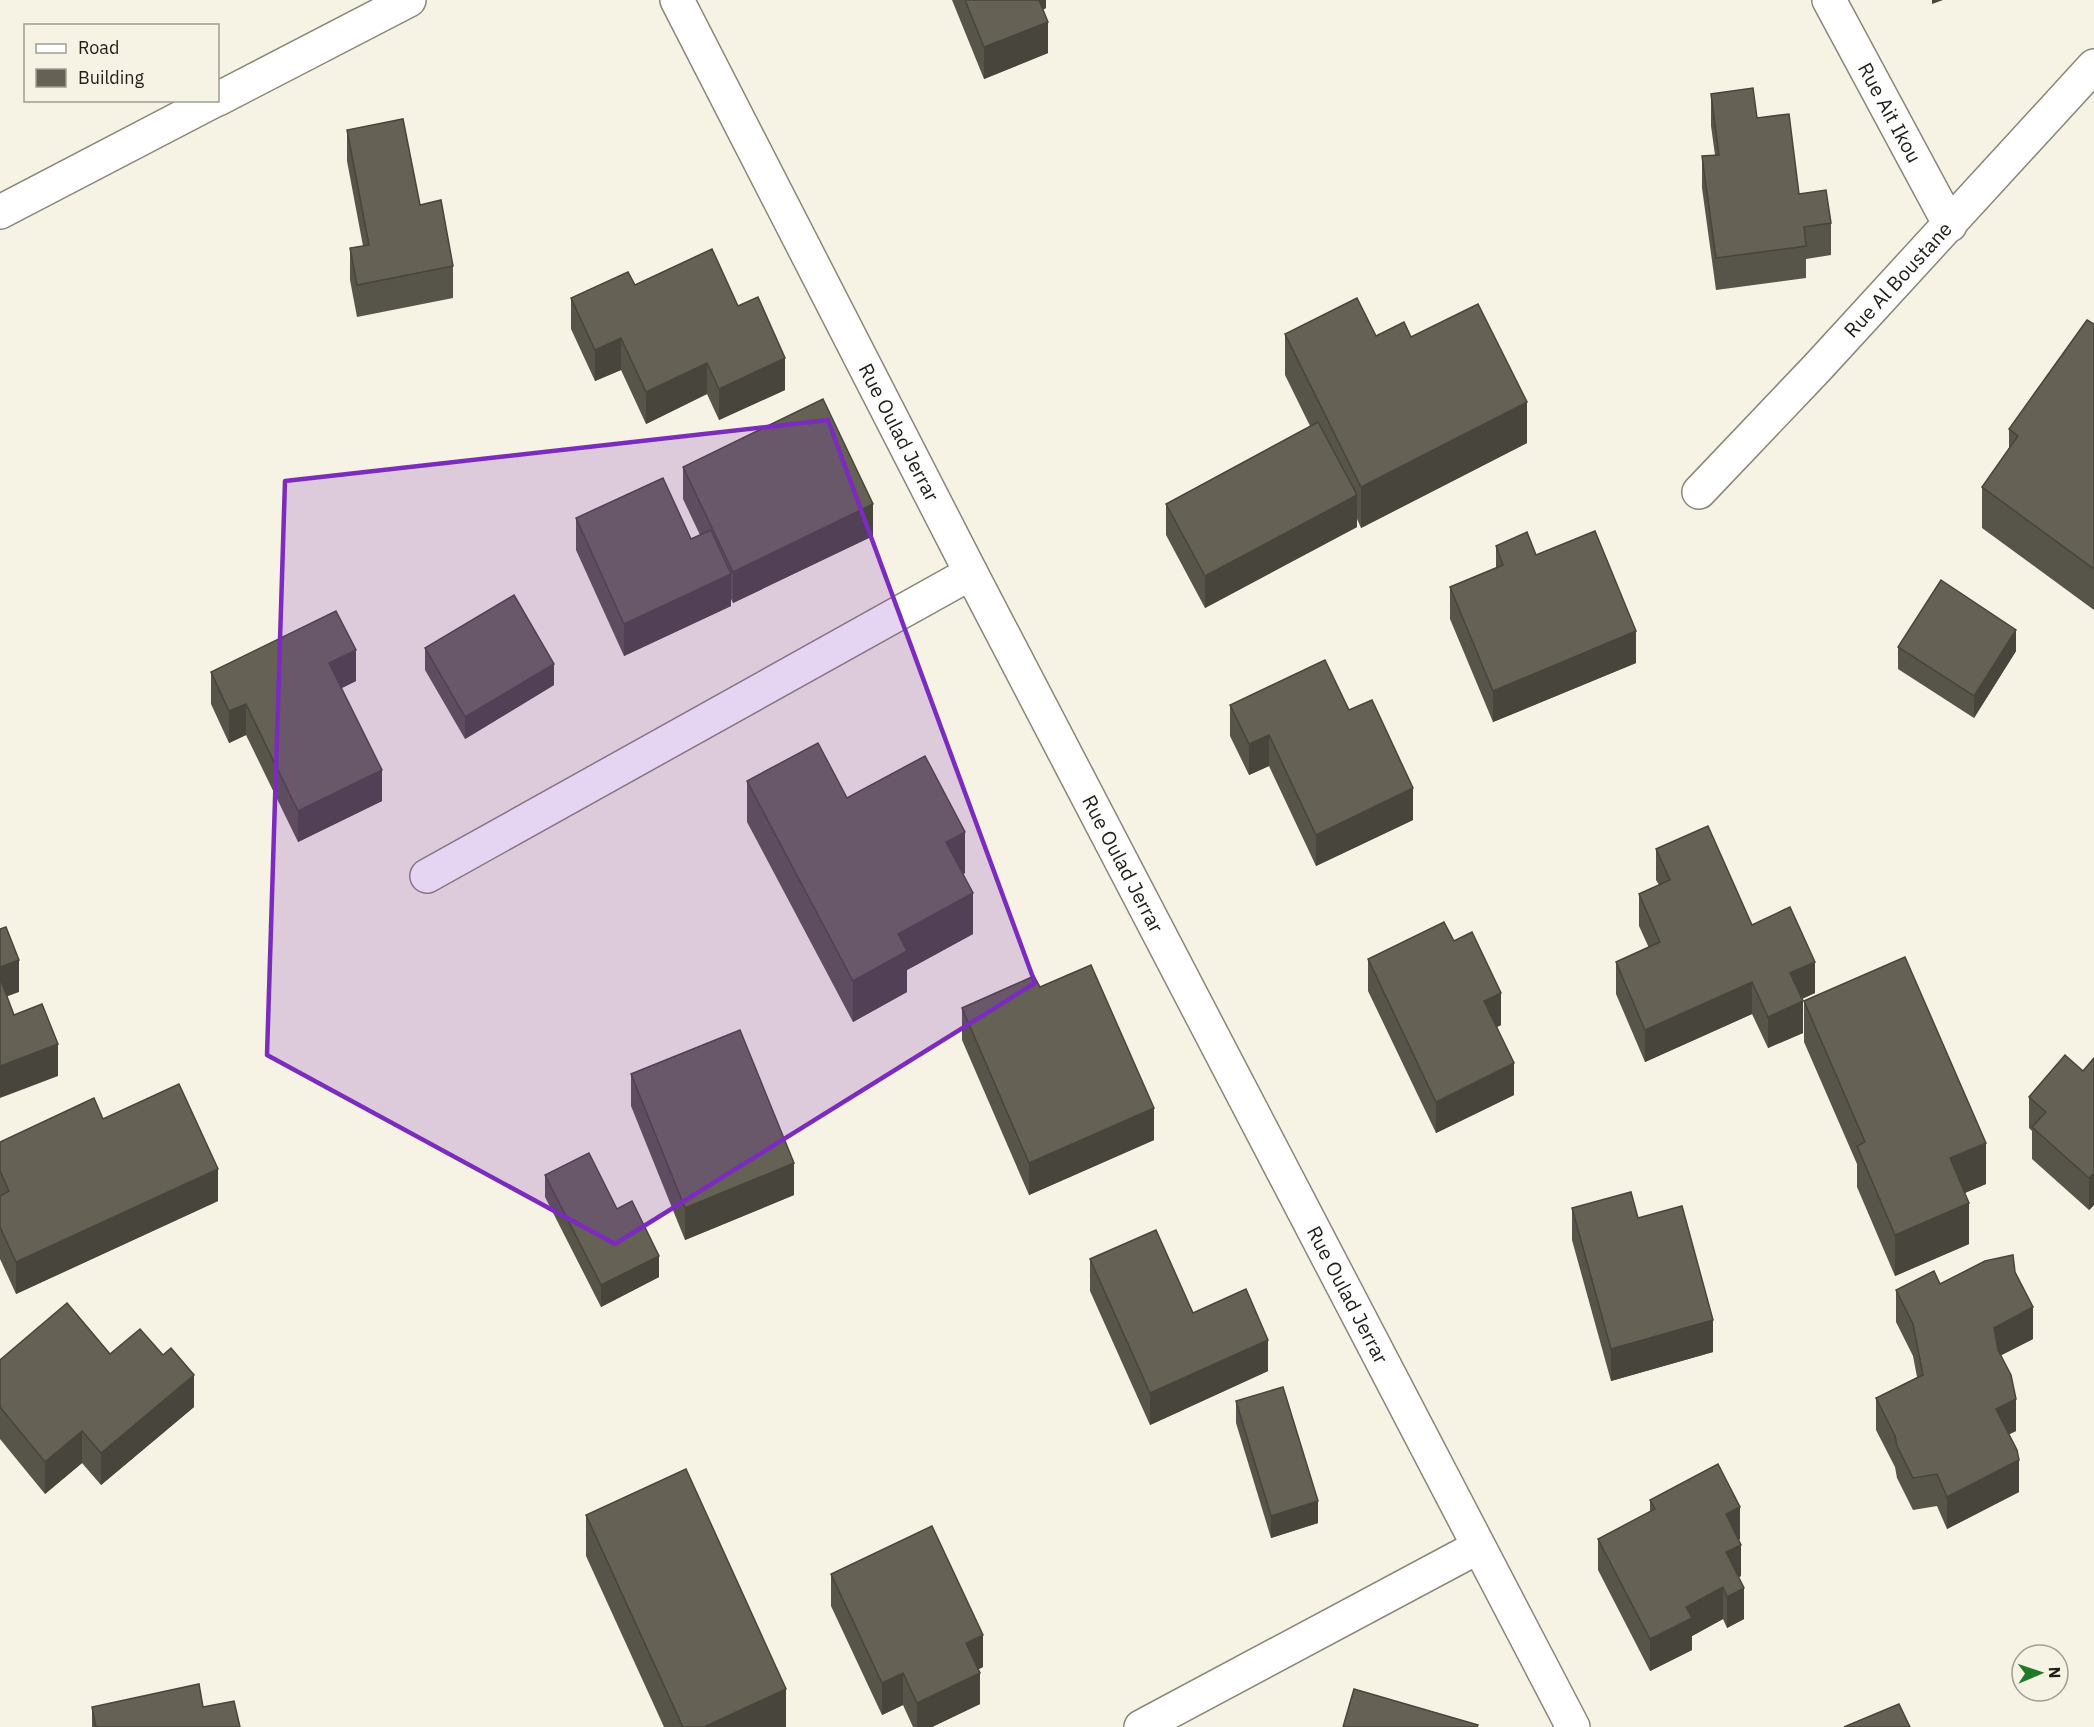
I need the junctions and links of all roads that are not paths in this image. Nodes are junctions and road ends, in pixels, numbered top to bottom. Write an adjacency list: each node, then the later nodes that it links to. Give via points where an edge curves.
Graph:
1 (409, 0): 5 (street)
2 (677, 0): 10 (street, Rue Oulad Jerrar)
3 (1829, 0): 8 (street, Rue Ait Ikou)
4 (2094, 66): 8 (street, Rue Al Boustane)
5 (219, 98)
6 (212, 102): 7 (street)
7 (0, 212)
8 (1950, 225): 9 (street, Rue Al Boustane)
9 (1699, 492)
10 (971, 573): 11 (street); 12 (street, Rue Oulad Jerrar)
11 (427, 876)
12 (1478, 1547): 13 (street); 14 (street, Rue Oulad Jerrar)
13 (1141, 1727)
14 (1573, 1727)

